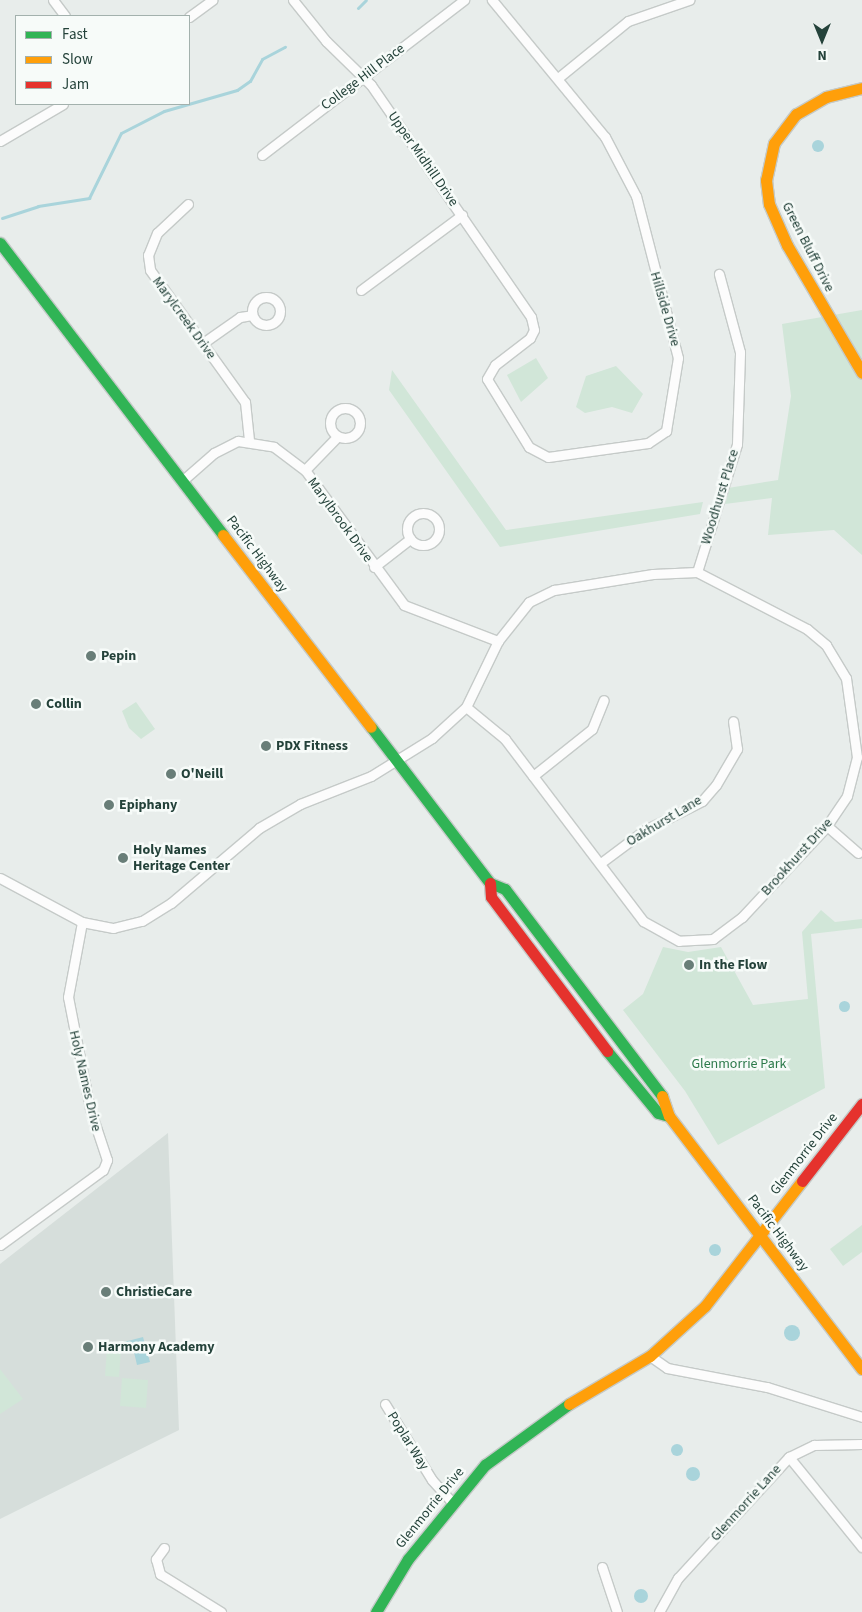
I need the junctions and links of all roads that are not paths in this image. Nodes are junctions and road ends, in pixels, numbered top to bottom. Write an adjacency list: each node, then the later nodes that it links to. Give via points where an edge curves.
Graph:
1 (53, 0): 7 (street)
2 (212, 0): 8 (street)
3 (293, 0): 9 (street, Upper Midhill Drive, via 326,41)
4 (464, 0): 9 (street, College Hill Place)
5 (492, 0): 10 (street, Hillside Drive)
6 (689, 0): 10 (street, via 628,21)
7 (64, 15)
8 (190, 16)
9 (364, 77): 14 (street, College Hill Place); 16 (street, Upper Midhill Drive)
10 (558, 78): 21 (street, Hillside Drive, via 614,150 636,196 677,350 666,431 648,443 548,457 533,451 492,395 487,379 495,365)
11 (862, 88): 23 (main road, Green Bluff Drive, via 826,97 796,114 774,143 766,180 769,204 787,245)
12 (61, 105): 13 (street)
13 (0, 141)
14 (262, 155)
15 (188, 204): 22 (street, Marylcreek Drive, via 157,234 149,262 154,280)
16 (462, 215): 19 (street); 21 (street, Upper Midhill Drive, via 511,285)
17 (0, 244): 27 (main road, Pacific Highway)
18 (719, 274): 30 (street, Woodhurst Place, via 740,352 737,444)
19 (361, 290)
20 (252, 315): 22 (street, via 240,317)
21 (534, 330)
22 (203, 343): 25 (street, Marylcreek Drive, via 244,402)
23 (862, 373)
24 (338, 436): 26 (street, via 334,445)
25 (249, 440): 26 (street, Marylbrook Drive, via 274,447); 27 (street, via 214,453)
26 (304, 470): 29 (street, Marylbrook Drive)
27 (182, 481): 35 (main road, Pacific Highway)
28 (410, 539): 29 (street)
29 (374, 567): 31 (street, Marylbrook Drive, via 395,597 411,610)
30 (697, 572): 31 (street, via 635,577 544,593 520,609); 37 (street, Brookhurst Drive, via 807,629 837,659 846,678 857,757 847,796)
31 (498, 641): 33 (street)
32 (604, 700): 36 (street, via 592,729)
33 (466, 707): 35 (street); 36 (street, Brookhurst Drive, via 505,739)
34 (733, 721): 39 (street, Oakhurst Lane, via 737,749 716,786 702,800 645,830)
35 (397, 761): 41 (main road, Pacific Highway); 42 (street, via 359,782 300,804 259,828 171,903 142,922 113,928)
36 (533, 776): 39 (street, Brookhurst Drive)
37 (828, 826): 38 (street); 39 (street, Brookhurst Drive, via 730,929 706,940 678,941 650,927)
38 (858, 853)
39 (602, 862)
40 (0, 878): 42 (street)
41 (490, 883): 44 (main road, Pacific Highway, via 505,889 581,987 669,1106); 44 (main road, Pacific Highway, via 490,897 595,1036 658,1112)
42 (82, 922): 46 (street, Holy Names Drive, via 68,997 90,1110 106,1160 103,1170)
43 (862, 1104): 45 (main road, Glenmorrie Drive)
44 (669, 1116): 45 (main road, Pacific Highway)
45 (761, 1236): 47 (main road, Glenmorrie Drive, via 705,1306); 48 (main road, Pacific Highway)
46 (0, 1244)
47 (650, 1356): 50 (street, via 667,1368 767,1387); 53 (main road, Glenmorrie Drive, via 527,1430)
48 (862, 1369)
49 (385, 1404): 53 (street, Poplar Way, via 432,1480)
50 (862, 1417)
51 (862, 1444): 52 (street, Glenmorrie Lane, via 814,1445)
52 (789, 1457): 54 (street); 60 (street, Glenmorrie Lane, via 678,1578)
53 (451, 1501): 58 (main road, Glenmorrie Drive, via 392,1581)
54 (862, 1547)
55 (164, 1548): 57 (street, via 156,1559 160,1574)
56 (602, 1567): 59 (street)
57 (221, 1612)
58 (376, 1612)
59 (617, 1612)
60 (659, 1612)

